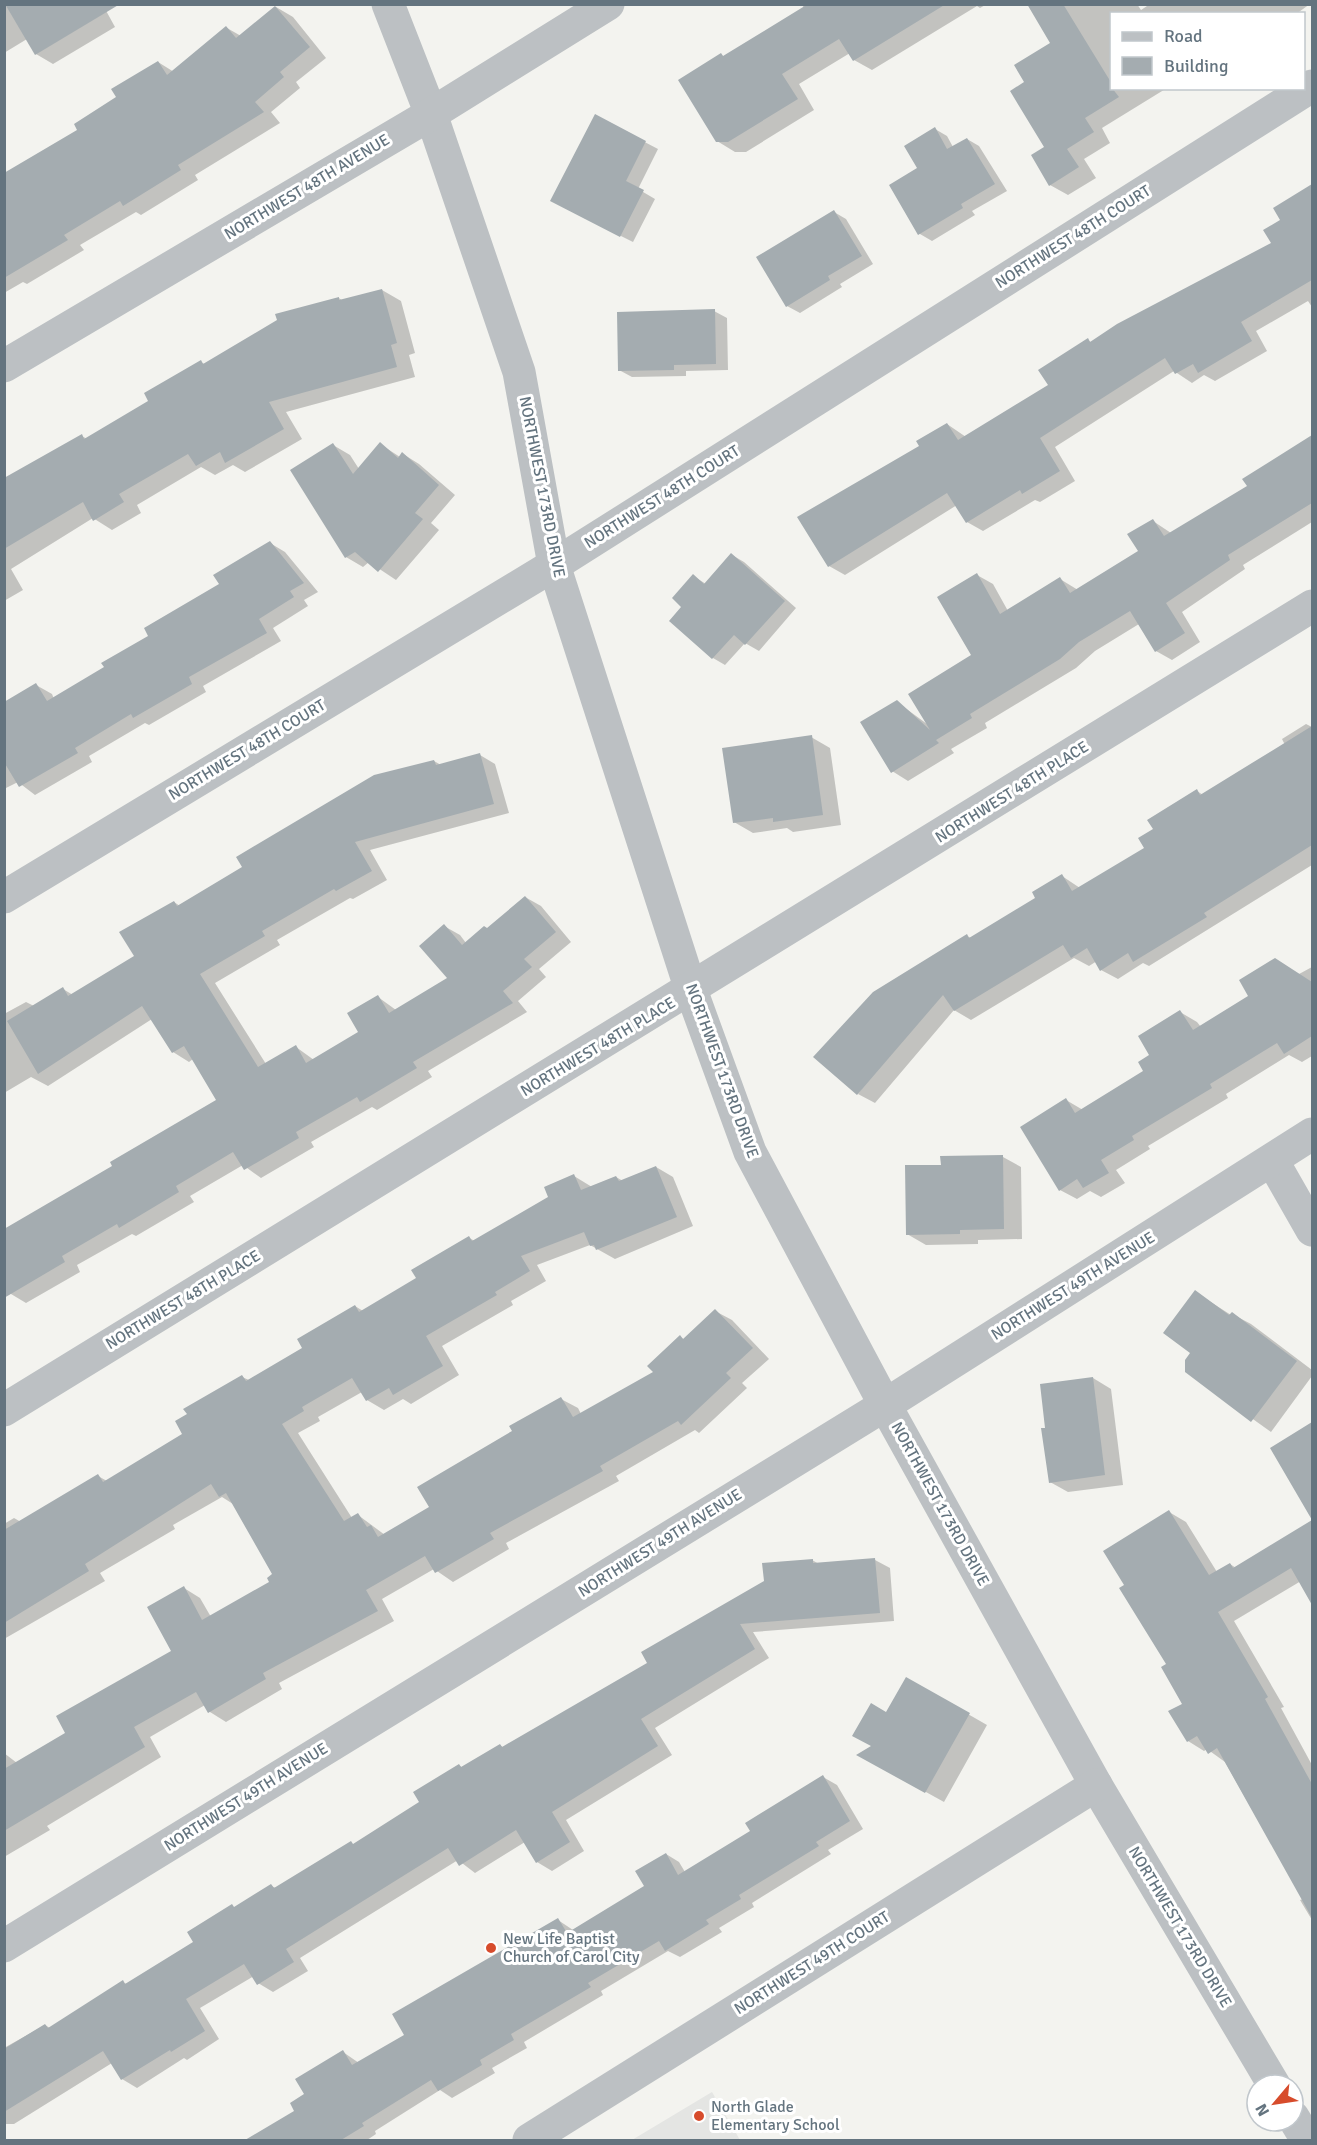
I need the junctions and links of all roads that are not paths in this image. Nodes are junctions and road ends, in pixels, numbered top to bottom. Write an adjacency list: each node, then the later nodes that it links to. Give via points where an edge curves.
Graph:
1 (388, 4): 4 (street, NORTHWEST 173RD DRIVE)
2 (608, 4): 4 (street, NORTHWEST 48TH AVENUE)
3 (1312, 86): 6 (street, NORTHWEST 48TH COURT)
4 (431, 114): 5 (street, NORTHWEST 48TH AVENUE); 6 (street, NORTHWEST 173RD DRIVE, via 519,372)
5 (4, 366)
6 (554, 565): 8 (street, NORTHWEST 48TH COURT); 9 (street, NORTHWEST 173RD DRIVE)
7 (1312, 606): 9 (street, NORTHWEST 48TH PLACE)
8 (4, 897)
9 (691, 990): 13 (street, NORTHWEST 173RD DRIVE, via 750,1152); 14 (street, NORTHWEST 48TH PLACE)
10 (1312, 1134): 11 (street, NORTHWEST 49TH AVENUE)
11 (1272, 1160): 12 (street); 13 (street, NORTHWEST 49TH AVENUE)
12 (1312, 1230)
13 (885, 1405): 15 (street, NORTHWEST 173RD DRIVE); 16 (street, NORTHWEST 49TH AVENUE)
14 (4, 1410)
15 (1096, 1785): 17 (street, NORTHWEST 173RD DRIVE); 18 (street, NORTHWEST 49TH COURT)
16 (4, 1946)
17 (1267, 2073)
18 (529, 2140)

